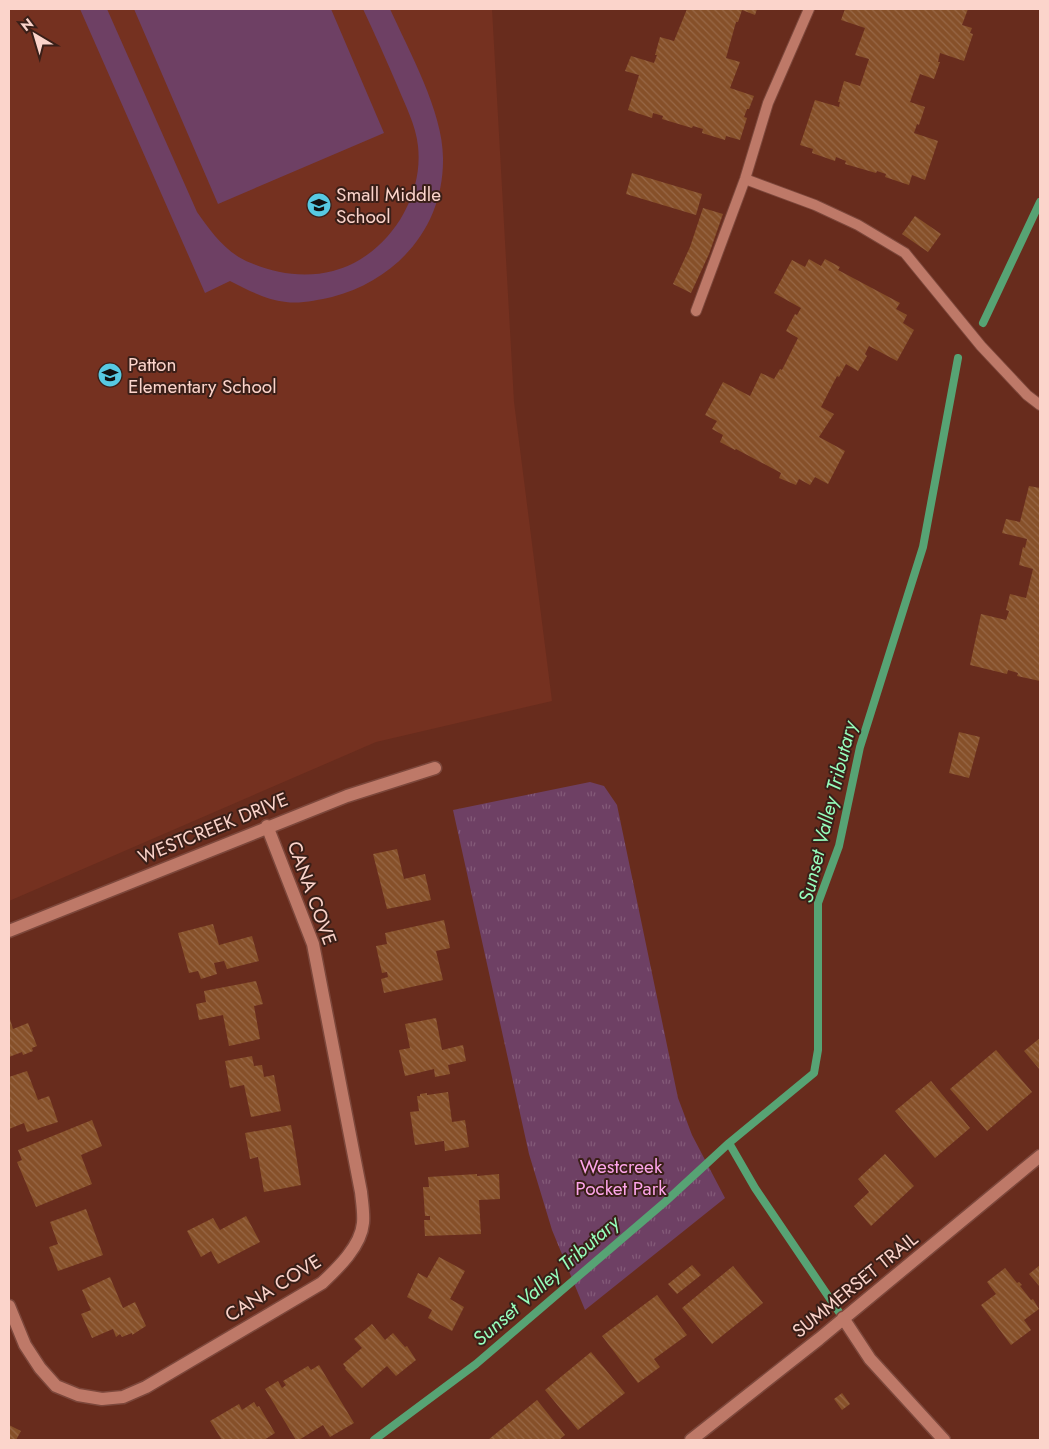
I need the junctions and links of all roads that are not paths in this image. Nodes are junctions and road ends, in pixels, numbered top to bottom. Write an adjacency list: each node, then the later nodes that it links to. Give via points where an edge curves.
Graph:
1 (809, 9): 2 (lane, via 768,103)
2 (746, 179): 3 (lane); 4 (lane, via 815,204 905,253 981,346)
3 (696, 311)
4 (1040, 405)
5 (435, 768): 6 (street, WESTCREEK DRIVE)
6 (267, 826): 7 (street, WESTCREEK DRIVE); 9 (street, CANA COVE, via 313,944 361,1192 363,1224 354,1248 322,1283 146,1387 123,1397 102,1399 78,1395 56,1386 25,1345)
7 (9, 930)
8 (1040, 1156): 10 (street, SUMMERSET TRAIL)
9 (9, 1306)
10 (843, 1318): 11 (street, SUMMERSET TRAIL); 12 (street, via 870,1359)
11 (691, 1440)
12 (944, 1440)

